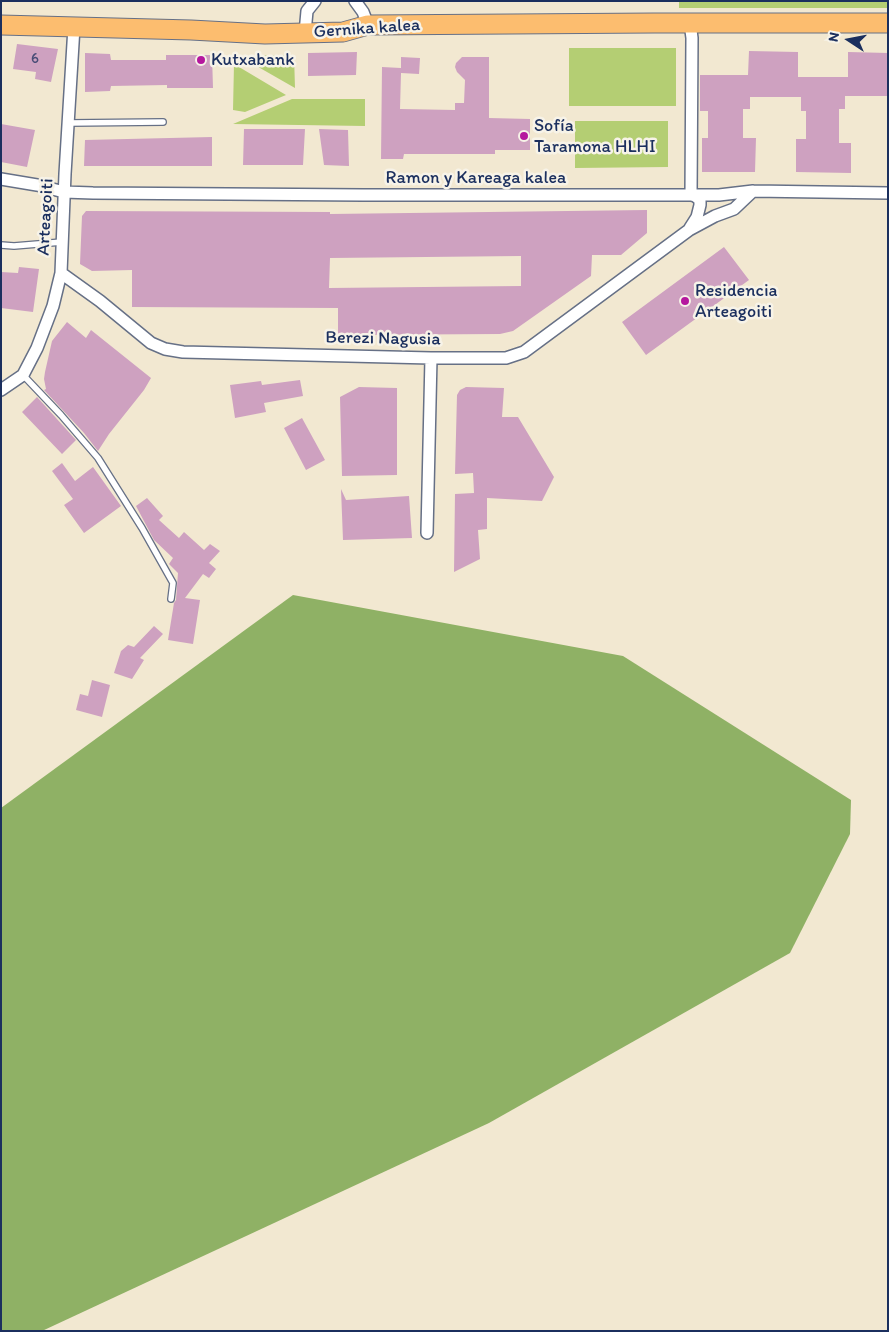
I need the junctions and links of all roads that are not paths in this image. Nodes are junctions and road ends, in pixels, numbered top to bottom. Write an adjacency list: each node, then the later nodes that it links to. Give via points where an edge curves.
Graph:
1 (315, 1): 8 (street, via 307,11)
2 (355, 1): 6 (street)
3 (690, 23): 4 (main road, Gernika kalea); 6 (main road, Gernika kalea); 15 (street)
4 (888, 23)
5 (1, 25): 7 (main road, Gernika kalea)
6 (368, 25): 8 (main road, Gernika kalea, via 343,32)
7 (74, 27): 8 (main road, Gernika kalea); 10 (street, Arteagoiti)
8 (305, 33)
9 (163, 122): 10 (lane)
10 (69, 123): 13 (street, Arteagoiti)
11 (1, 179): 13 (street, Ramon y Kareaga kalea)
12 (753, 191): 14 (street, Ramon y Kareaga kalea); 16 (street, Ramon y Kareaga kalea); 17 (street, Berezi Nagusia, via 734,209)
13 (64, 192): 15 (street, Ramon y Kareaga kalea); 19 (street, Arteagoiti)
14 (888, 193)
15 (691, 195): 16 (street, Ramon y Kareaga kalea); 18 (street, via 700,200 700,205)
16 (719, 195): 17 (street, via 722,204)
17 (715, 216): 18 (street, Berezi Nagusia)
18 (689, 230): 22 (street, Berezi Nagusia, via 524,352 506,358)
19 (62, 242): 20 (lane); 21 (street, Arteagoiti)
20 (1, 245)
21 (61, 273): 22 (street, Berezi Nagusia, via 151,343 165,349); 23 (street, Arteagoiti, via 53,306)
22 (431, 358): 25 (street)
23 (23, 375): 24 (street, Arteagoiti); 26 (lane, via 98,458 173,584)
24 (1, 390)
25 (427, 533)
26 (171, 600)

